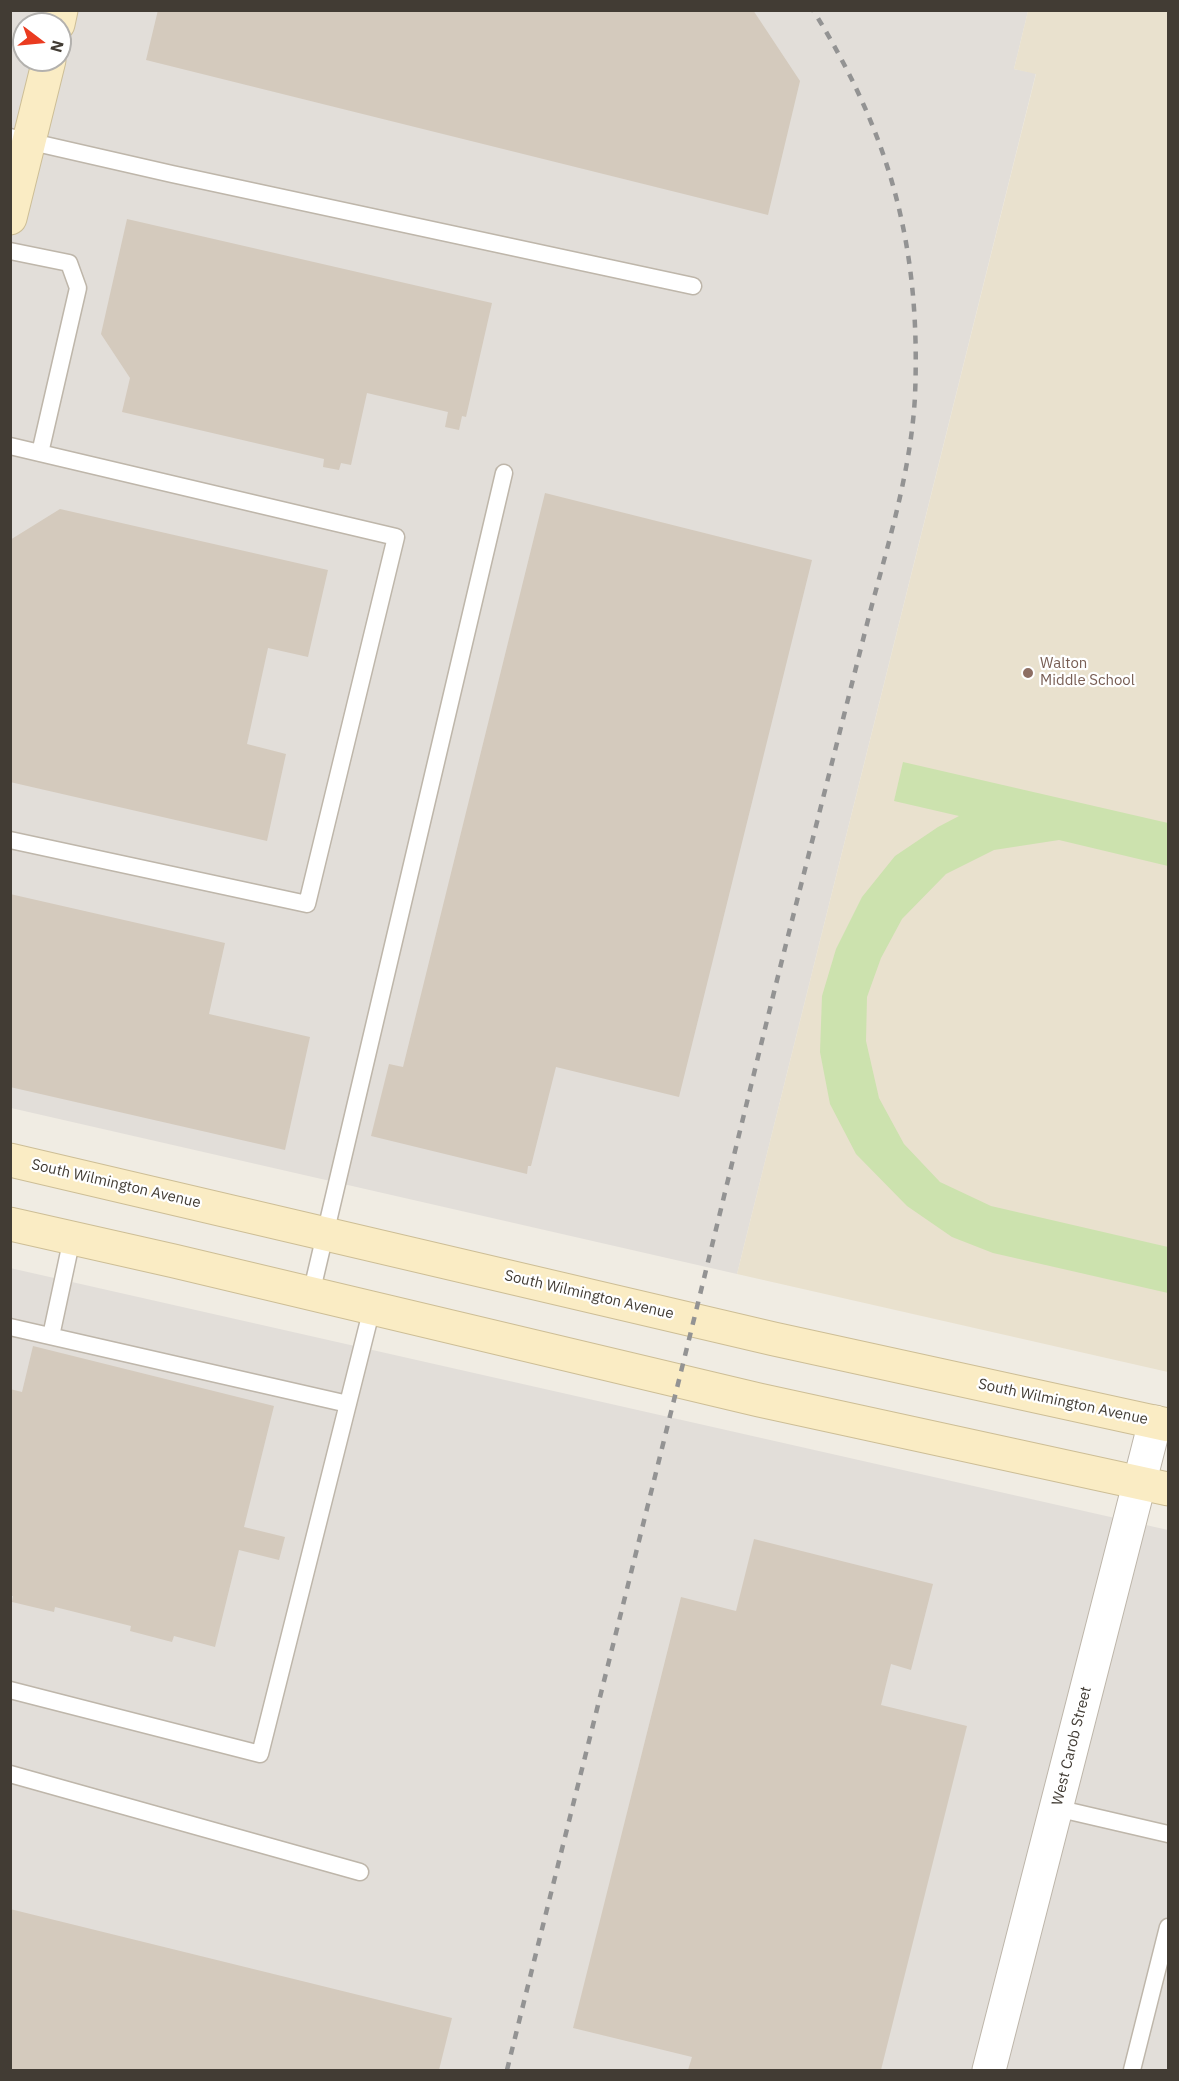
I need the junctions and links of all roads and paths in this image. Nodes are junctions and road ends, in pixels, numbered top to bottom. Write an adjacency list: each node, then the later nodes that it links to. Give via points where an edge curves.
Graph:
1 (45, 72): 2 (main road)
2 (20, 139): 3 (main road); 5 (lane)
3 (10, 218)
4 (10, 250): 7 (lane, via 69,262 78,288)
5 (693, 286)
6 (10, 446): 7 (lane)
7 (40, 453): 9 (lane, via 396,537 307,904)
8 (504, 473): 12 (lane)
9 (10, 840)
10 (10, 1160): 12 (main road, South Wilmington Avenue)
11 (10, 1224): 13 (main road)
12 (325, 1232): 14 (lane); 19 (main road, South Wilmington Avenue, via 774,1339)
13 (72, 1238): 14 (main road); 17 (lane)
14 (310, 1294): 15 (main road)
15 (372, 1308): 18 (lane); 20 (main road, via 759,1401)
16 (10, 1327): 17 (lane)
17 (51, 1336): 18 (lane)
18 (348, 1404): 21 (lane, via 260,1754)
19 (1162, 1423): 20 (street, West Carob Street)
20 (1154, 1486): 23 (street, West Carob Street)
21 (10, 1690)
22 (10, 1774): 25 (lane)
23 (1056, 1808): 24 (lane); 27 (street, West Carob Street)
24 (1168, 1834)
25 (360, 1872)
26 (1168, 1927): 28 (lane)
27 (990, 2070)
28 (1132, 2070)

